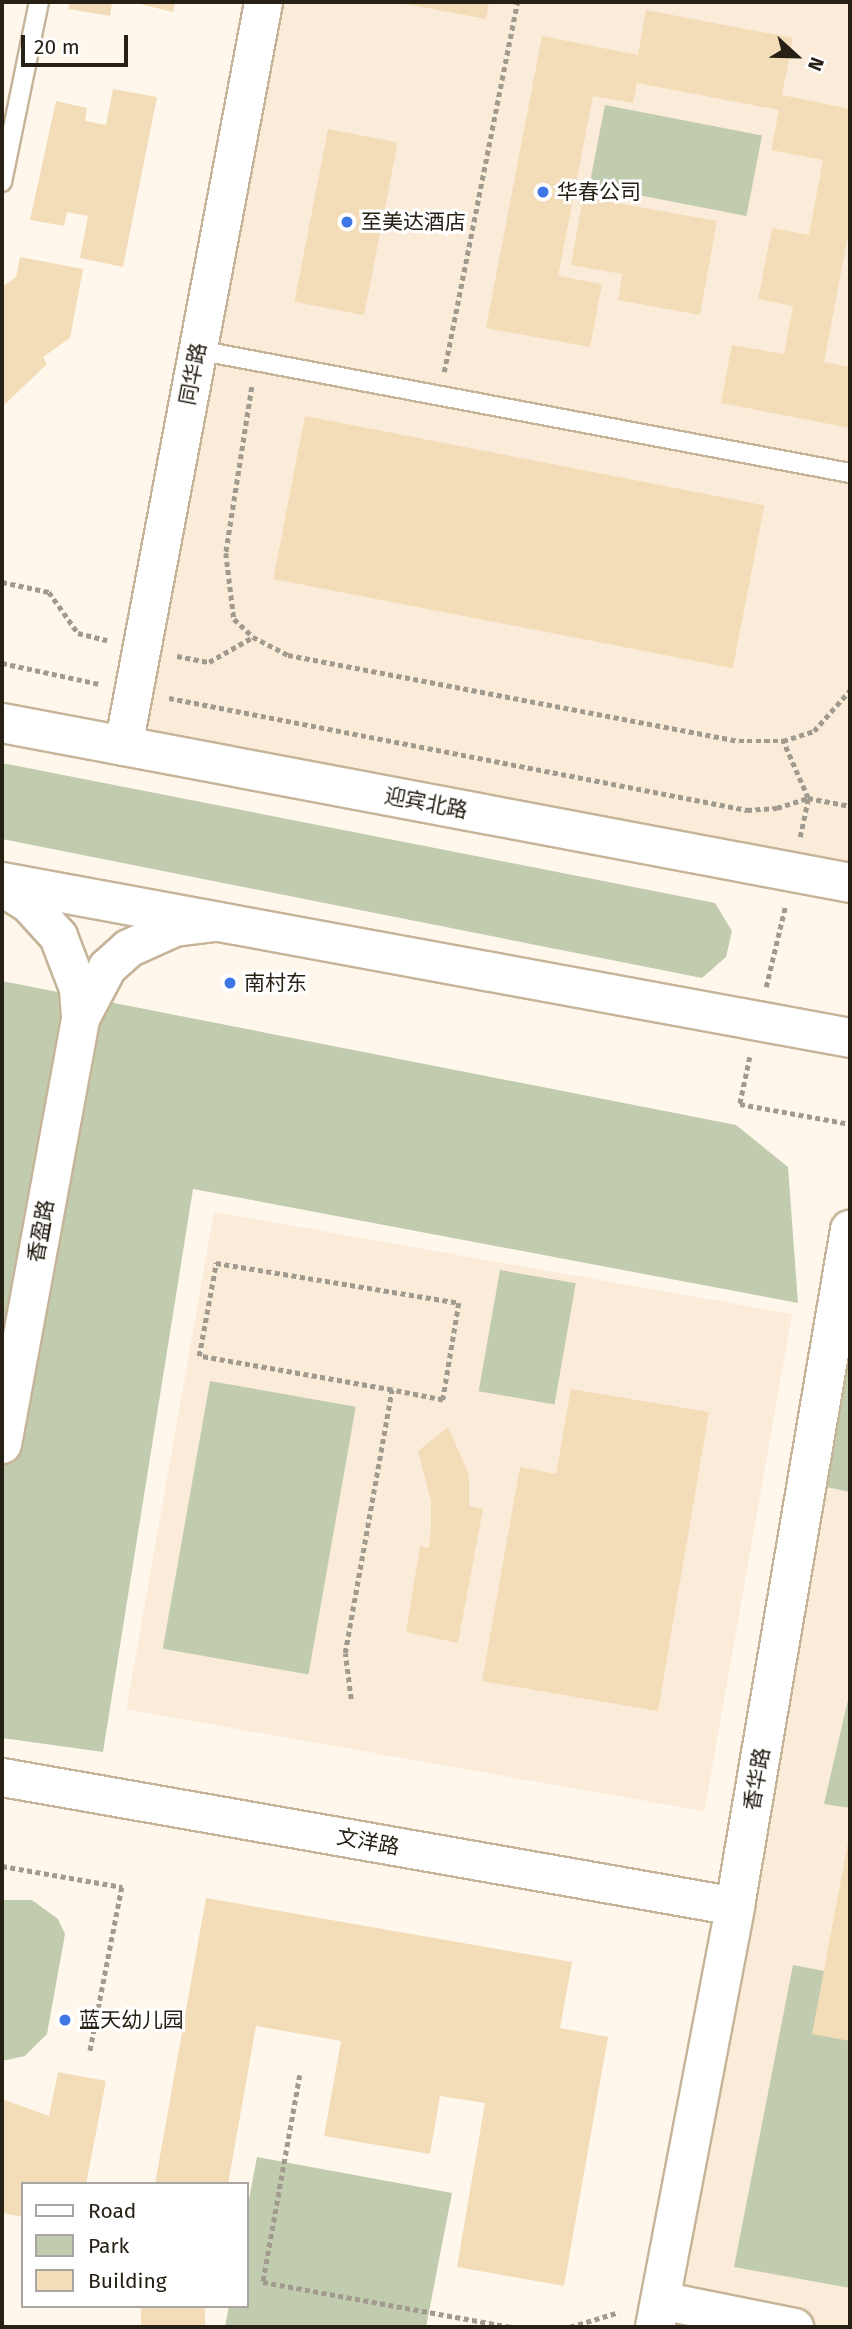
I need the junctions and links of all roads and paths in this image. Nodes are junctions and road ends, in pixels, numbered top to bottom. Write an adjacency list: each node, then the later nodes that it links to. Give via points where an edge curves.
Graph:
1 (39, 2): 4 (lane)
2 (262, 2): 5 (street, 同华路)
3 (517, 2): 7 (path)
4 (2, 182)
5 (197, 350): 6 (lane); 11 (street, 同华路)
6 (257, 361): 7 (lane); 13 (path, via 226,553 234,619 253,637 289,655 739,741)
7 (439, 396): 8 (lane)
8 (850, 473)
9 (2, 663): 11 (path)
10 (850, 690): 13 (path, via 814,731)
11 (133, 691): 14 (street, 同华路); 15 (path, via 747,810 777,808)
12 (2, 723): 14 (main road, 迎宾北路)
13 (783, 741): 15 (path)
14 (123, 746): 17 (main road, 迎宾北路)
15 (808, 797): 16 (path); 17 (path)
16 (850, 806)
17 (793, 872): 18 (main road, 迎宾北路); 22 (path)
18 (850, 883)
19 (2, 884): 20 (main road); 21 (street, via 28,903 58,936 78,988)
20 (218, 921): 21 (street, via 174,927 128,948 107,967); 22 (main road)
21 (80, 1018): 27 (street, 香盈路)
22 (759, 1019): 23 (main road); 24 (path, via 740,1104)
23 (850, 1038)
24 (850, 1125)
25 (850, 1230): 31 (main road, 香华路)
26 (392, 1390): 26 (path, via 199,1356 216,1263 459,1303 443,1400); 28 (path, via 345,1653)
27 (2, 1444)
28 (351, 1699)
29 (2, 1777): 31 (street, 文洋路)
30 (2, 1866): 32 (path, via 122,1887)
31 (735, 1906): 34 (main road, 香华路)
32 (90, 2051)
33 (299, 2075): 35 (path, via 262,2282)
34 (658, 2314): 36 (path); 37 (street)
35 (511, 2327)
36 (570, 2327)
37 (794, 2327)

